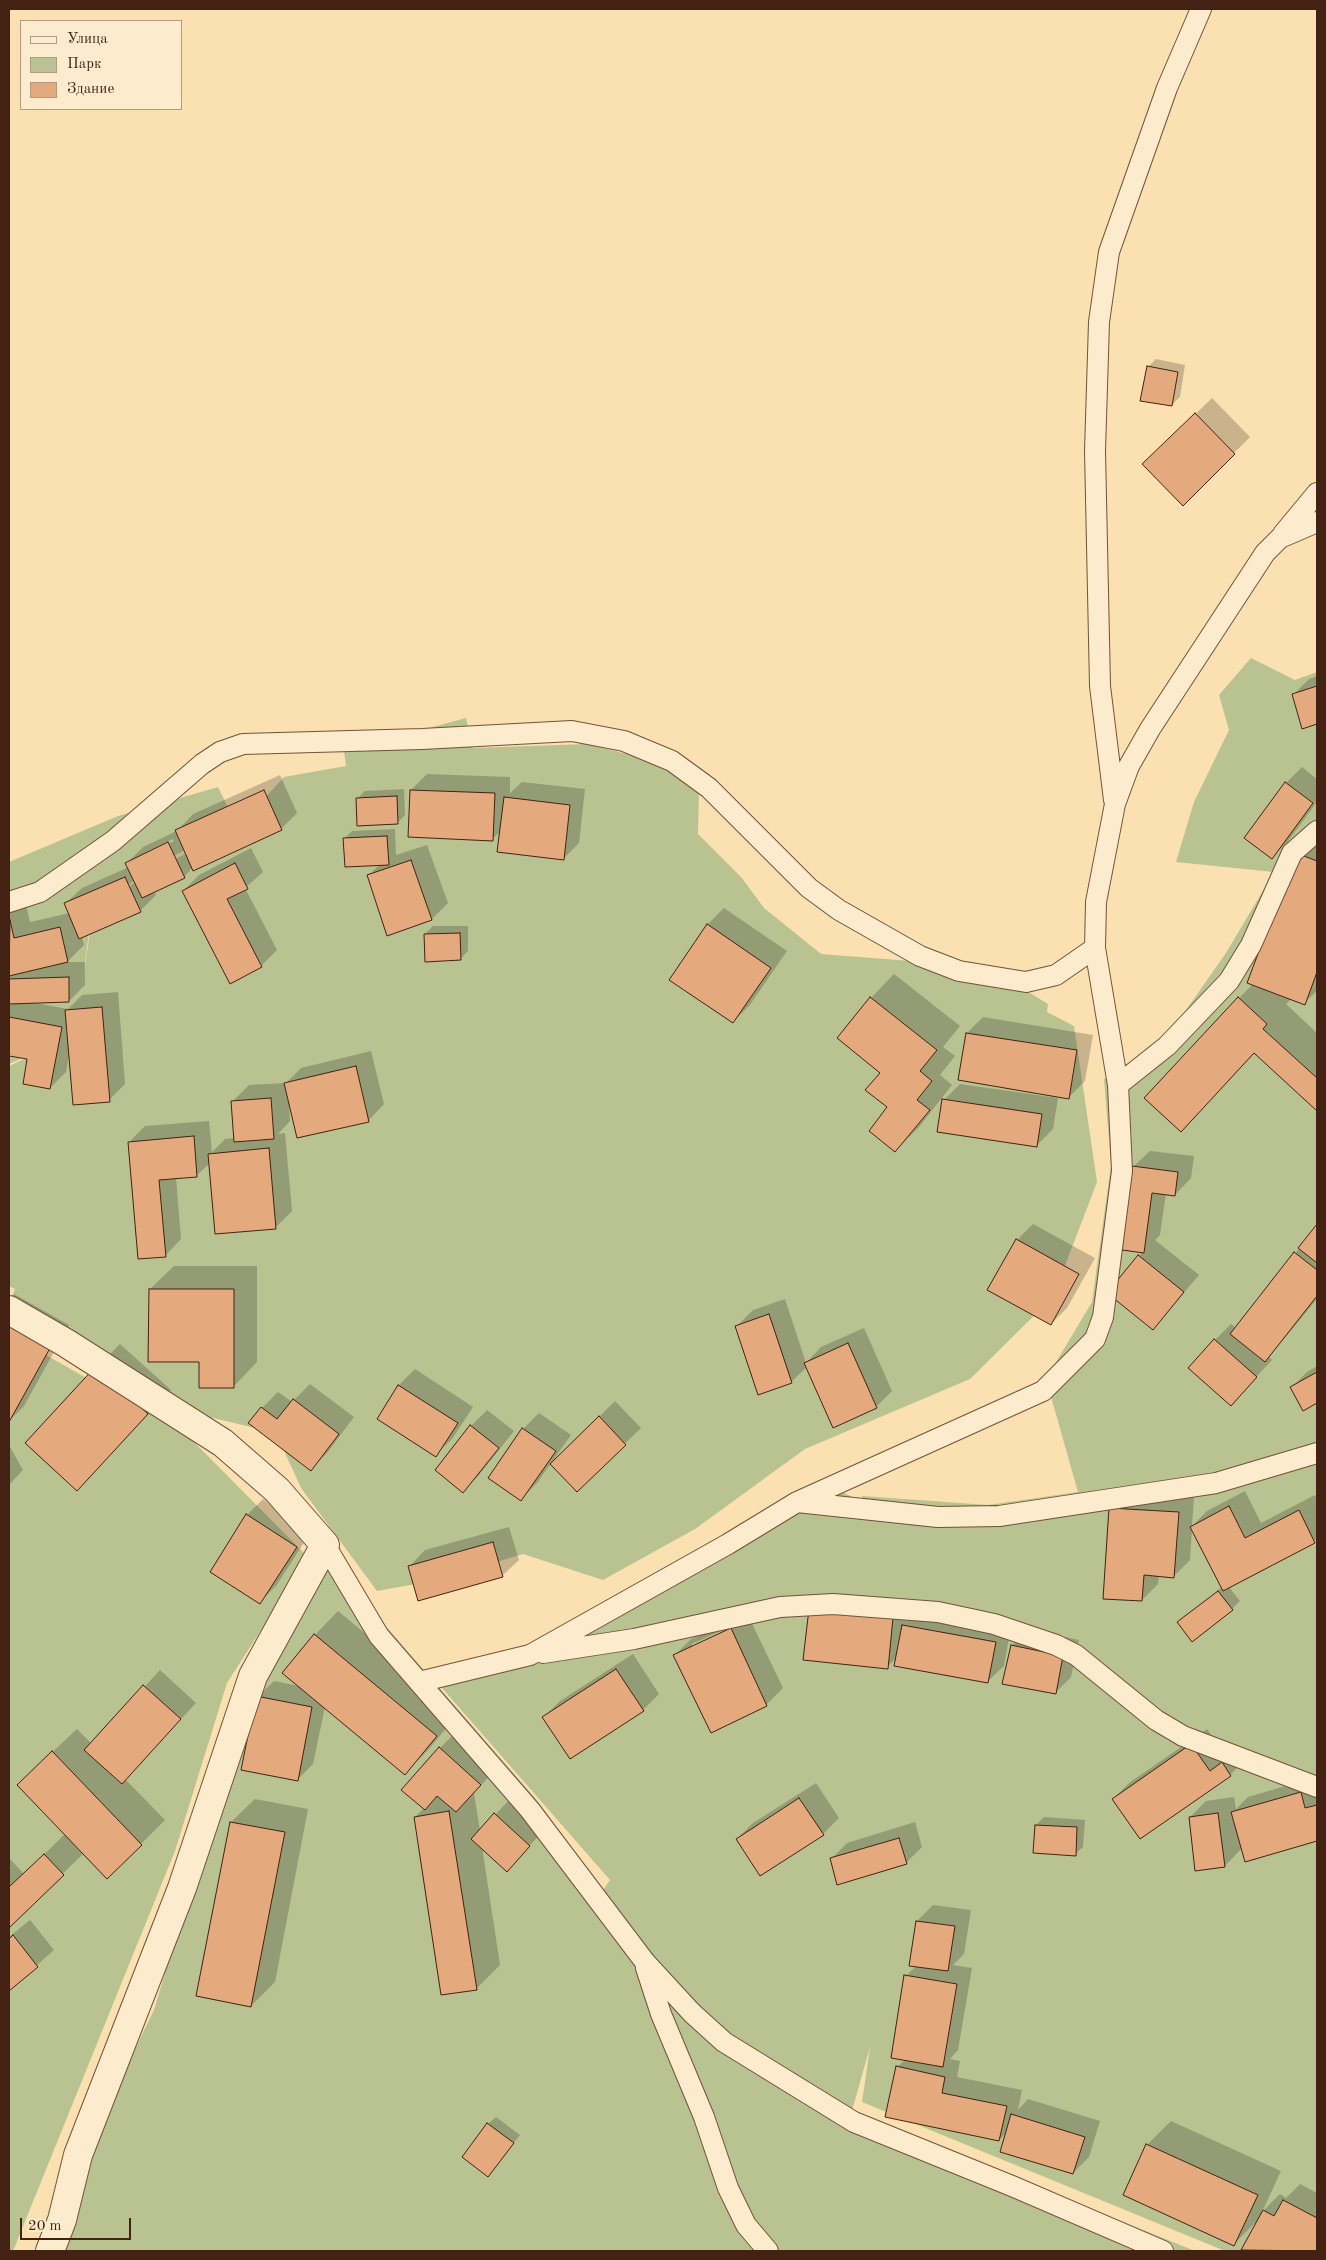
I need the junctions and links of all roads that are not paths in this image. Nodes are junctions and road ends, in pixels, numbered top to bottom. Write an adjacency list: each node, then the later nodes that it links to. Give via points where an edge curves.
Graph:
1 (1201, 9): 5 (lane, via 1167,88 1109,252 1099,322 1095,451 1100,686)
2 (1317, 493): 4 (lane)
3 (1317, 522): 4 (lane)
4 (1280, 538): 5 (lane, via 1265,553 1150,729 1129,766)
5 (1114, 804): 8 (lane, via 1096,902)
6 (1317, 831): 9 (lane, via 1292,853 1251,945 1229,981 1168,1046)
7 (9, 902): 8 (lane, via 40,892 113,841 202,764 220,752 243,744 572,731 624,741 672,761 709,788 809,888 839,910 920,956 959,971 1026,982 1056,975)
8 (1095, 948): 9 (lane)
9 (1118, 1086): 12 (lane, via 1122,1171 1103,1317 1095,1339 1043,1391)
10 (9, 1310): 13 (street, via 223,1443 277,1490)
11 (1317, 1452): 12 (lane, via 1216,1483 999,1516 938,1517)
12 (797, 1502): 14 (lane)
13 (325, 1545): 15 (lane, via 378,1636); 18 (street, via 253,1676 182,1888 78,2155 62,2220)
14 (530, 1655): 15 (lane); 16 (lane, via 634,1639 780,1607 833,1604 938,1612 994,1624 1056,1645 1076,1655 1156,1720 1183,1736)
15 (419, 1682): 17 (lane, via 530,1810)
16 (1317, 1786)
17 (645, 1962): 19 (lane, via 728,2188 746,2225); 20 (lane, via 724,2042 854,2122)
18 (50, 2251)
19 (768, 2251)
20 (1162, 2251)

